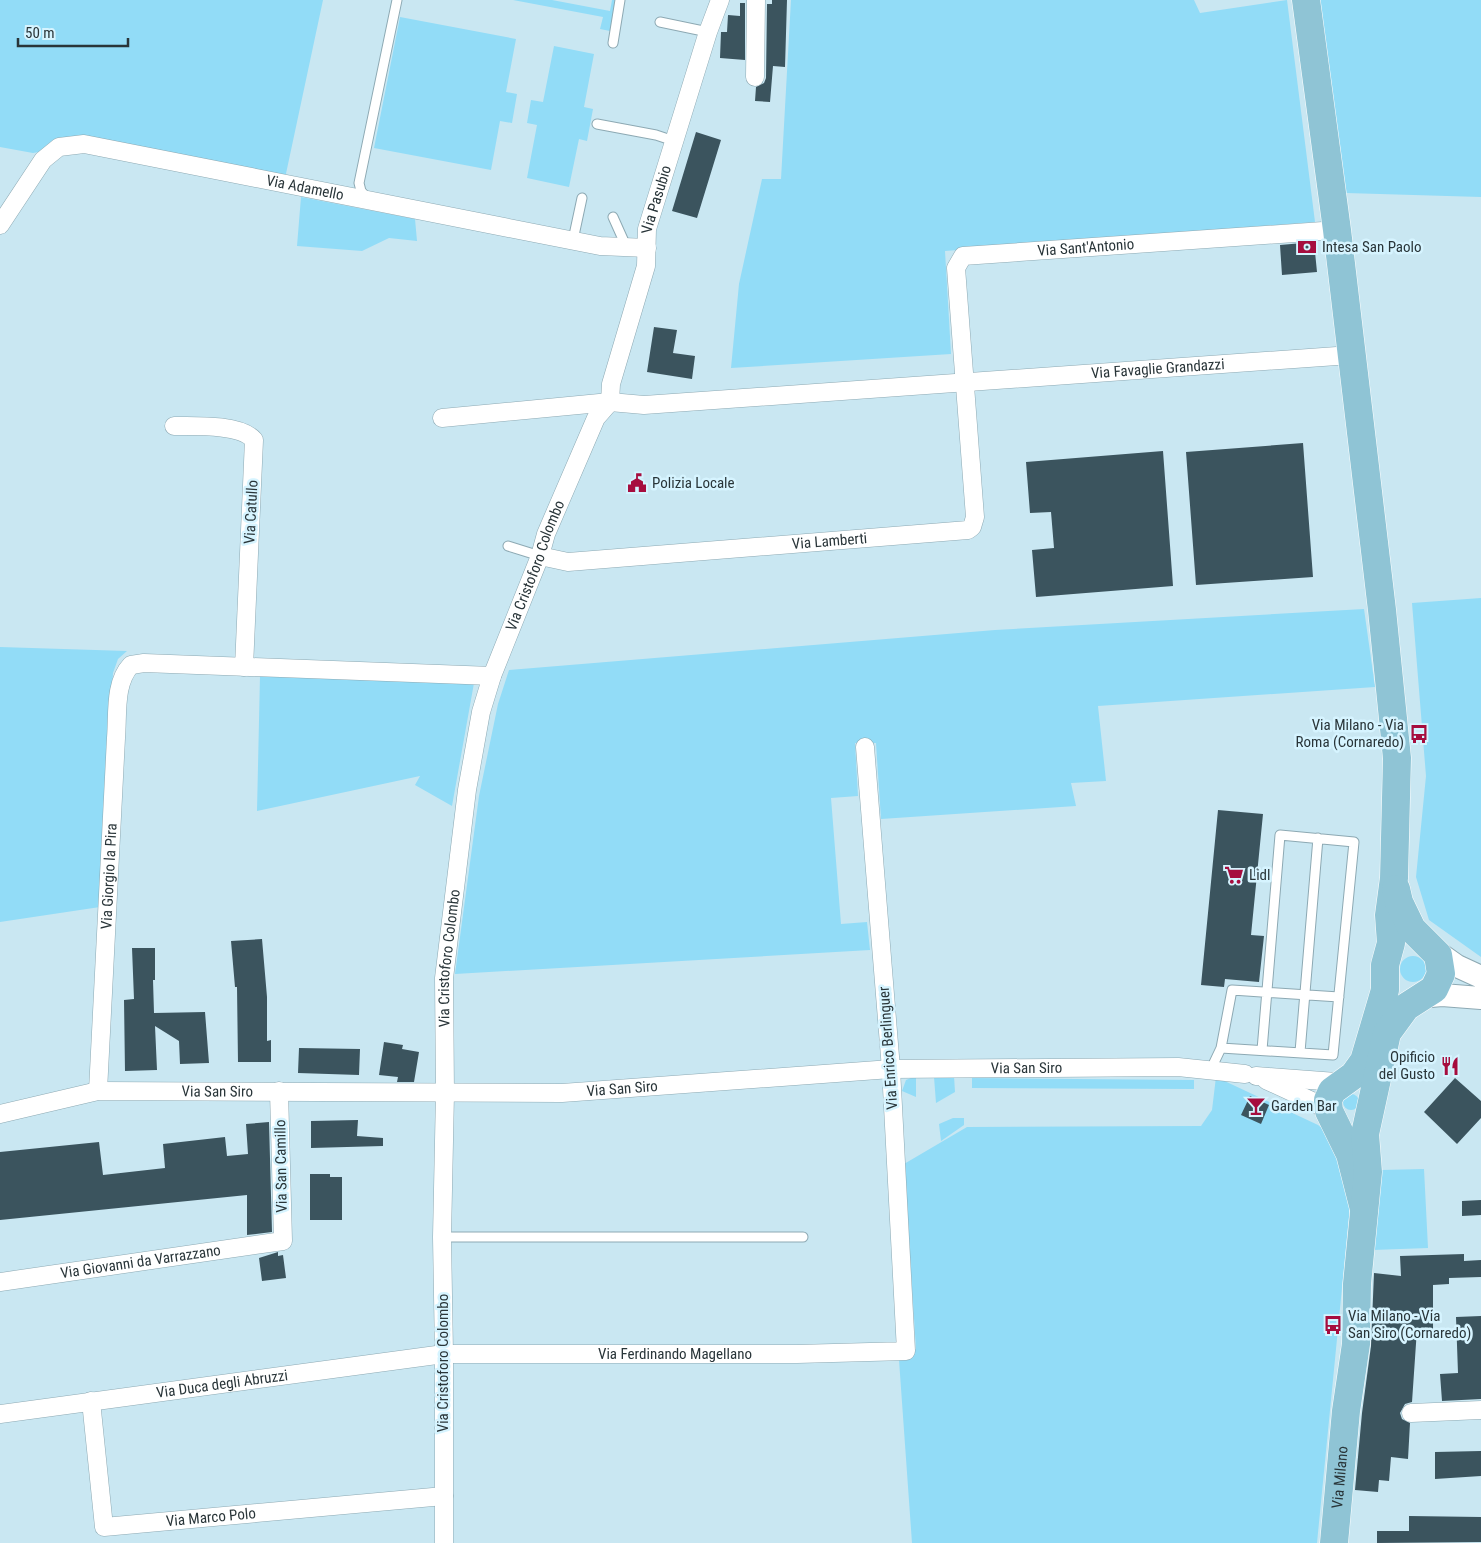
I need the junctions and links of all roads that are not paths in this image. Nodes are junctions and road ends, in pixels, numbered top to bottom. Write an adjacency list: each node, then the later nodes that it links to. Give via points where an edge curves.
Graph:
1 (397, 0): 15 (lane, via 359,183)
2 (720, 0): 8 (street, Via Pasubio)
3 (756, 0): 10 (street)
4 (1306, 0): 11 (main road)
5 (1312, 0): 11 (main road)
6 (617, 1): 9 (lane)
7 (660, 22): 8 (lane)
8 (708, 32): 13 (street, Via Pasubio)
9 (613, 43)
10 (755, 77)
11 (1321, 115): 18 (main road)
12 (597, 124): 13 (lane)
13 (674, 141): 21 (street, Via Pasubio, via 648,229)
14 (582, 198): 19 (lane)
15 (369, 200): 17 (street, Via Adamello, via 84,144 59,147 43,160); 19 (street, Via Adamello)
16 (613, 217): 20 (lane)
17 (0, 225)
18 (1337, 230): 22 (main road); 23 (street, Via Sant'Antonio, via 962,256 956,268)
19 (573, 240): 20 (street, Via Adamello, via 600,246)
20 (626, 246): 21 (street, Via Adamello)
21 (647, 248): 24 (street, Via Pasubio, via 646,266 611,384)
22 (1351, 355): 23 (street, Via Favaglie Grandazzi); 33 (main road, via 1382,610 1396,758)
23 (963, 381): 24 (street, Via Favaglie Grandazzi, via 644,405); 28 (street, Via Lamberti, via 975,517 968,530 568,562)
24 (610, 402): 25 (street, Via Favaglie Grandazzi); 28 (street, Via Cristoforo Colombo, via 596,418 546,534)
25 (442, 418)
26 (174, 426): 29 (street, Via Catullo, via 210,426 249,434 254,440)
27 (508, 546): 28 (lane)
28 (540, 556): 30 (street, Via Cristoforo Colombo)
29 (244, 667): 30 (street); 49 (street, Via Giorgio la Pira, via 131,664 120,682)
30 (492, 676): 51 (street, Via Cristoforo Colombo, via 481,712 467,790 444,978)
31 (865, 747): 45 (street, Via Enrico Berlinguer)
32 (1318, 838): 37 (lane, via 1280,835); 38 (lane); 40 (lane, via 1354,842)
33 (1394, 878): 34 (main road, via 1405,916 1412,929); 35 (main road)
34 (1430, 946): 35 (main road, via 1417,941 1405,942 1394,948); 36 (street, via 1457,966); 39 (main road, via 1440,959 1442,972 1438,984)
35 (1387, 967): 39 (main road, via 1390,986 1400,994); 48 (main road, via 1384,996 1366,1055 1358,1070)
36 (1481, 977)
37 (1267, 992): 38 (lane); 42 (lane, via 1232,990); 43 (lane)
38 (1305, 995): 40 (lane); 44 (lane)
39 (1423, 995): 41 (street); 52 (main road, Via Milano, via 1406,1007 1387,1033)
40 (1339, 998): 44 (lane, via 1333,1055)
41 (1481, 998)
42 (1221, 1048): 43 (lane); 46 (lane)
43 (1262, 1050): 44 (lane)
44 (1300, 1052)
45 (890, 1069): 46 (street, Via San Siro); 51 (street, Via San Siro, via 562,1093); 60 (street, Via Enrico Berlinguer)
46 (1211, 1069): 47 (street, Via San Siro)
47 (1245, 1074)
48 (1347, 1080): 54 (main road, via 1329,1097); 54 (street, via 1256,1076 1316,1103)
49 (98, 1091): 50 (street, Via San Siro); 53 (street, Via San Siro)
50 (279, 1091): 51 (street, Via San Siro); 58 (street, Via San Camillo)
51 (445, 1093): 56 (street, Via Cristoforo Colombo)
52 (1372, 1110): 54 (main road, via 1364,1121 1352,1126 1339,1123); 55 (main road, Via Milano, via 1365,1138 1368,1172)
53 (0, 1114)
54 (1331, 1115): 55 (main road, via 1350,1154)
55 (1364, 1209): 68 (main road, Via Milano, via 1357,1284 1345,1344 1343,1382 1346,1411)
56 (442, 1237): 57 (lane); 61 (street, Via Cristoforo Colombo)
57 (803, 1237)
58 (283, 1241): 59 (street, Via Giovanni da Varrazzano)
59 (0, 1282)
60 (906, 1351): 61 (street, Via Ferdinando Magellano)
61 (444, 1354): 62 (street, Via Duca degli Abruzzi); 66 (street, Via Cristoforo Colombo)
62 (90, 1401): 65 (street, Via Duca degli Abruzzi); 66 (street, Via Marco Polo, via 104,1527)
63 (1481, 1410): 64 (street)
64 (1411, 1413)
65 (0, 1414)
66 (444, 1496): 67 (street, Via Cristoforo Colombo)
67 (444, 1543)
68 (1334, 1543)

